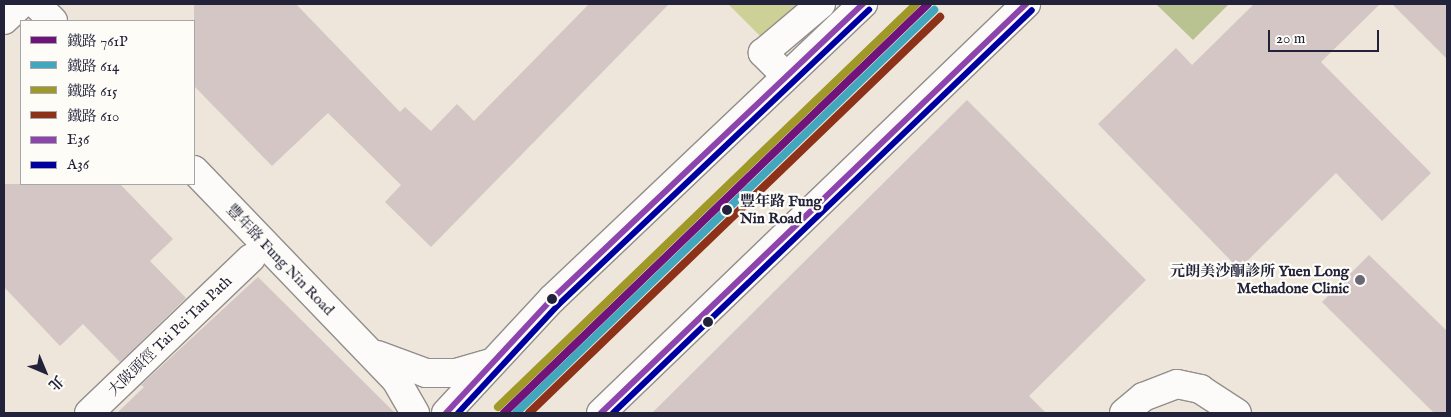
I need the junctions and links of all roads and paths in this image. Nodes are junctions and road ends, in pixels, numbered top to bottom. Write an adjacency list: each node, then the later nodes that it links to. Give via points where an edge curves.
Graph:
1 (21, 4): 6 (main road)
2 (36, 4): 7 (main road)
3 (821, 4): 8 (main road, via 763,53)
4 (863, 4): 8 (main road)
5 (1026, 4): 16 (main road)
6 (4, 20)
7 (52, 20)
8 (786, 76): 12 (main road)
9 (195, 171): 11 (main road, 豐年路 Fung Nin Road)
10 (251, 258): 13 (main road, 大陂頭徑 Tai Pei Tau Path)
11 (367, 350): 12 (main road, 豐年路 Fung Nin Road, via 426,373 456,373); 14 (main road, 豐年路 Fung Nin Road, via 396,380)
12 (492, 363): 15 (main road)
13 (89, 413)
14 (415, 413)
15 (446, 413)
16 (602, 413)
17 (1124, 413): 18 (main road, via 1143,397 1177,384 1200,389)
18 (1237, 413)

